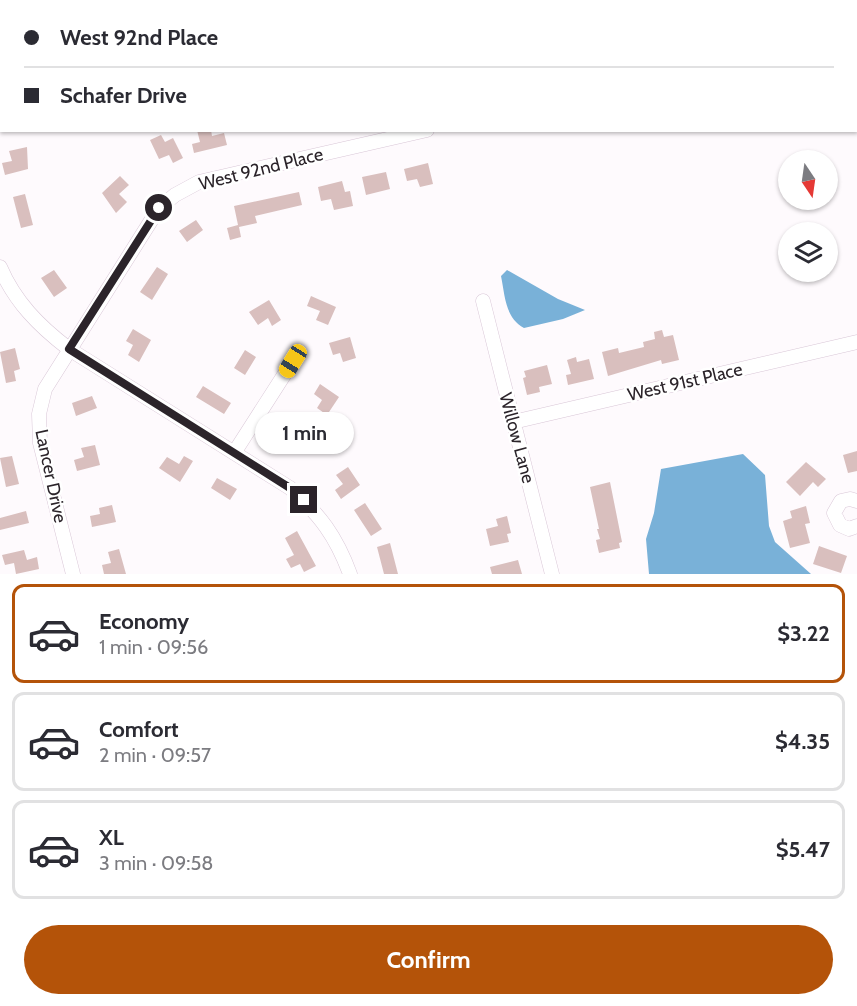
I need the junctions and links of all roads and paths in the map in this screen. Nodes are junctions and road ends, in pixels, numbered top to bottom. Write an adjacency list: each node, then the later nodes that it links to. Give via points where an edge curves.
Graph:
1 (418, 132): 5 (street, West 92nd Place, via 199,182 175,195 147,225)
2 (0, 267): 5 (street, via 8,285 42,329)
3 (483, 301): 7 (street, Willow Lane)
4 (857, 342): 7 (street, West 91st Place)
5 (69, 349): 8 (street); 11 (street, Lancer Drive, via 45,389 39,414 40,443)
6 (293, 361): 8 (street)
7 (513, 422): 13 (street, Willow Lane)
8 (234, 453): 12 (street, via 290,488 318,513 340,548)
9 (857, 501): 10 (street, via 841,501 834,513 840,525 849,529)
10 (857, 526)
11 (73, 574)
12 (350, 574)
13 (552, 574)

